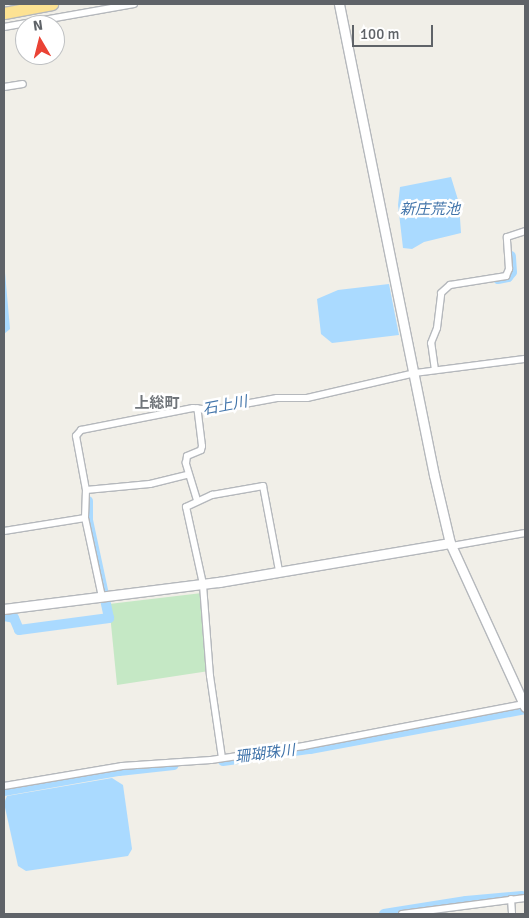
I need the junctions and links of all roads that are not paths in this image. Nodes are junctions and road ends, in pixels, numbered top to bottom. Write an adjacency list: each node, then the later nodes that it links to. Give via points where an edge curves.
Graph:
1 (11, 4): 5 (highway)
2 (52, 4): 6 (highway)
3 (134, 4): 7 (street)
4 (339, 4): 13 (street)
5 (4, 5)
6 (4, 12)
7 (4, 27)
8 (23, 84): 9 (street)
9 (4, 87)
10 (525, 231): 12 (street, via 507,237 509,269 506,276 450,285 442,291 438,328 431,343)
11 (525, 359): 12 (street)
12 (434, 370): 13 (street)
13 (415, 373): 14 (street, via 312,397 277,398); 21 (street)
14 (201, 409): 15 (street, via 202,446 201,450 187,456); 16 (street, via 81,430 76,436)
15 (187, 475): 16 (street, via 150,484); 17 (street, via 192,479)
16 (88, 490): 18 (street)
17 (197, 500): 22 (street, via 226,491 263,486); 23 (street, via 186,507 186,511)
18 (84, 518): 19 (street); 24 (street)
19 (4, 531)
20 (525, 533): 21 (street)
21 (451, 544): 22 (street); 26 (street)
22 (279, 571): 23 (street)
23 (203, 584): 24 (street); 27 (street, via 210,676)
24 (102, 597): 25 (street)
25 (4, 609)
26 (525, 705): 27 (street, via 429,725)
27 (222, 758): 28 (street, via 122,766)
28 (4, 786)
29 (525, 898): 30 (street)
30 (511, 899): 31 (street); 32 (street)
31 (402, 914)
32 (512, 914)

